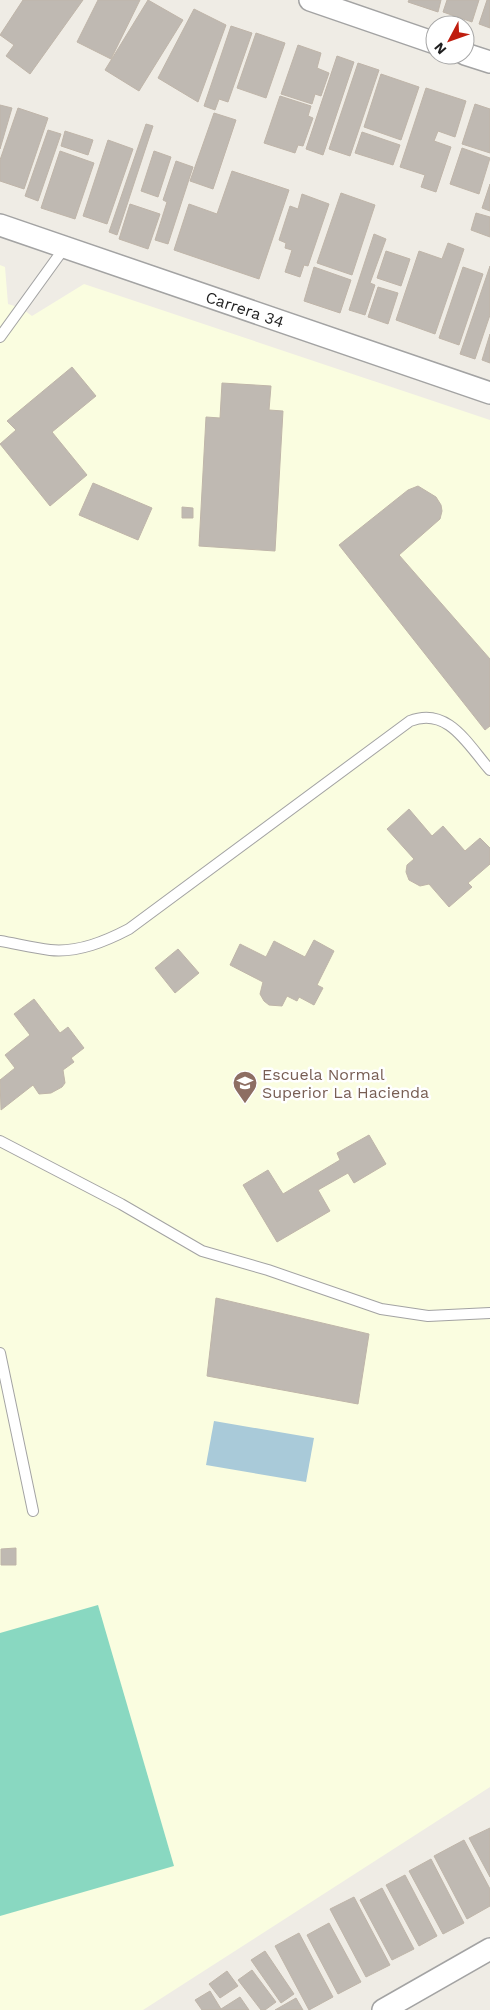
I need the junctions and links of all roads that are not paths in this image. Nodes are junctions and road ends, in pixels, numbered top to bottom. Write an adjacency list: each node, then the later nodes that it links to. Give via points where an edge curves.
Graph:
1 (310, 0): 2 (street)
2 (425, 40)
3 (475, 57): 4 (street)
4 (490, 62)
5 (0, 225): 6 (street, Carrera 34)
6 (65, 247): 7 (lane); 8 (street, Carrera 34)
7 (0, 337)
8 (490, 393)
9 (490, 770): 10 (lane, via 451,726 435,717 418,718 122,933 99,943 52,950)
10 (0, 940)
11 (0, 1141): 12 (lane, via 121,1204 202,1251 380,1308 428,1316)
12 (490, 1313)
13 (0, 1353): 14 (lane)
14 (32, 1511)
15 (490, 1949): 16 (street)
16 (383, 2010)

